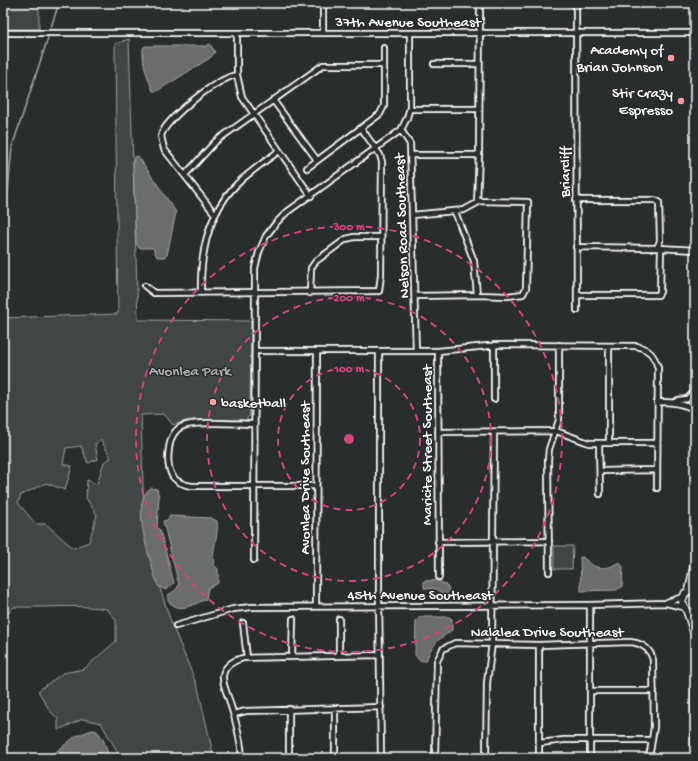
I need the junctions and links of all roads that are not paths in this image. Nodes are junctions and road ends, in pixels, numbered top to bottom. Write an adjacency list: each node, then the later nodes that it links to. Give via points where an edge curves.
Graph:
1 (323, 3): 6 (street)
2 (478, 3): 8 (street)
3 (576, 3): 9 (street, Briarcliff)
4 (3, 33): 5 (street, 37th Avenue Southeast)
5 (237, 33): 6 (street, 37th Avenue Southeast); 15 (street)
6 (323, 33): 7 (street, 37th Avenue Southeast)
7 (410, 33): 8 (street, 37th Avenue Southeast); 17 (street)
8 (480, 33): 9 (street, 37th Avenue Southeast); 13 (street)
9 (576, 33): 10 (street, 37th Avenue Southeast); 30 (street, Briarcliff)
10 (695, 33)
11 (384, 48): 14 (street)
12 (434, 64): 13 (street)
13 (480, 64): 18 (street)
14 (384, 65): 16 (street, via 323,65); 20 (street, via 384,106 380,114)
15 (237, 74): 19 (street, via 242,97); 28 (street, via 225,78 193,101 163,130 161,140 164,149)
16 (273, 100): 19 (street); 26 (street)
17 (410, 109): 18 (street); 21 (street)
18 (479, 109): 24 (street)
19 (254, 112): 23 (street); 28 (street, via 216,141)
20 (361, 128): 22 (street); 26 (street)
21 (401, 130): 22 (street); 25 (street, Nelson Road Southeast, via 410,144)
22 (375, 149): 29 (street); 35 (street, via 382,162)
23 (279, 151): 29 (street); 33 (street, via 237,184)
24 (479, 153): 25 (street); 31 (street)
25 (411, 155): 34 (street, Nelson Road Southeast)
26 (317, 160): 27 (street)
27 (307, 168)
28 (185, 175): 33 (street)
29 (311, 196): 41 (street, via 280,219 266,236 256,263)
30 (576, 200): 36 (street, Briarcliff); 37 (street, via 659,202)
31 (479, 201): 32 (street, via 473,206); 43 (street, via 528,202 529,223 526,288 523,294)
32 (455, 212): 34 (street); 43 (street, via 474,262)
33 (215, 214): 40 (street, via 203,251)
34 (412, 215): 45 (street, Nelson Road Southeast)
35 (381, 237): 42 (street, via 346,239 316,261 312,268); 42 (street, via 379,292)
36 (576, 247): 37 (street); 44 (street, Briarcliff)
37 (659, 248): 38 (street); 44 (street, via 658,295)
38 (695, 250)
39 (144, 286): 40 (street, via 154,293)
40 (200, 293): 41 (street)
41 (255, 293): 42 (street); 50 (street)
42 (310, 293)
43 (477, 295): 45 (street)
44 (577, 295): 46 (street, Briarcliff)
45 (414, 296): 53 (street, Nelson Road Southeast)
46 (577, 310)
47 (496, 345): 48 (street, Maricite Street Southeast); 54 (street, Maricite Street Southeast); 56 (street)
48 (559, 345): 49 (street, Maricite Street Southeast); 61 (street, via 559,420)
49 (609, 346): 57 (street, Maricite Street Southeast, via 637,346 647,349 655,356 658,368); 65 (street)
50 (254, 351): 51 (street); 60 (street)
51 (317, 351): 52 (street); 70 (street, Avonlea Drive Southeast)
52 (379, 351): 53 (street); 85 (street)
53 (416, 351): 54 (street)
54 (438, 351): 62 (street, Maricite Street Southeast)
55 (695, 390): 58 (street, via 687,399)
56 (494, 399)
57 (657, 402): 58 (street); 66 (street)
58 (675, 402): 59 (street)
59 (695, 410)
60 (254, 424): 69 (street); 69 (street, via 182,426 171,436 169,464 173,477 184,485)
61 (556, 431): 63 (street); 64 (street, via 589,443); 74 (street, via 548,460)
62 (438, 432): 63 (street); 75 (street, Maricite Street Southeast)
63 (494, 432): 73 (street)
64 (599, 443): 65 (street); 67 (street)
65 (609, 443): 66 (street)
66 (656, 443): 68 (street)
67 (600, 470): 68 (street); 72 (street)
68 (656, 470): 71 (street)
69 (254, 486): 70 (street); 76 (street)
70 (316, 486): 84 (street, Avonlea Drive Southeast)
71 (657, 488)
72 (600, 494)
73 (492, 541): 74 (street); 75 (street); 86 (street)
74 (549, 541): 78 (street)
75 (438, 542): 79 (street, Maricite Street Southeast)
76 (254, 560)
77 (695, 560): 80 (main road)
78 (549, 572)
79 (439, 577)
80 (692, 589): 81 (main road)
81 (683, 597): 82 (street, 45th Avenue Southeast); 87 (main road)
82 (666, 603): 83 (street, 45th Avenue Southeast); 87 (street, 45th Avenue Southeast)
83 (590, 605): 86 (street, 45th Avenue Southeast); 95 (street)
84 (316, 606): 85 (street, 45th Avenue Southeast); 92 (street, 45th Avenue Southeast, via 233,608)
85 (379, 606): 86 (street, 45th Avenue Southeast); 98 (street)
86 (492, 606): 94 (street)
87 (685, 610): 88 (main road); 93 (main road)
88 (695, 614)
89 (293, 619): 99 (street)
90 (339, 619): 97 (street)
91 (243, 623): 100 (street)
92 (176, 626)
93 (695, 636)
94 (492, 643): 96 (street, Nalalea Drive Southeast); 116 (street, Nalalea Drive Southeast, via 455,644 447,646 438,655); 117 (street, via 487,683)
95 (591, 643): 96 (street, Nalalea Drive Southeast); 102 (street); 103 (street, Nalalea Drive Southeast, via 635,643 646,648 653,657)
96 (539, 645): 110 (street)
97 (339, 655): 98 (street); 99 (street)
98 (380, 655): 104 (street)
99 (292, 657): 100 (street)
100 (247, 658): 107 (street, via 238,659 227,667 223,679)
101 (695, 679): 111 (main road)
102 (590, 691): 103 (street); 108 (street)
103 (654, 691): 109 (street)
104 (381, 707): 105 (street); 115 (street)
105 (335, 708): 106 (street); 114 (street)
106 (289, 710): 107 (street, via 246,710); 113 (street)
107 (234, 714): 112 (street)
108 (590, 740): 109 (street); 110 (street); 119 (street)
109 (652, 740): 120 (street)
110 (540, 742): 118 (street)
111 (695, 747)
112 (242, 758)
113 (289, 758)
114 (335, 758)
115 (381, 758)
116 (435, 758)
117 (486, 758)
118 (540, 758)
119 (590, 758)
120 (649, 758)

